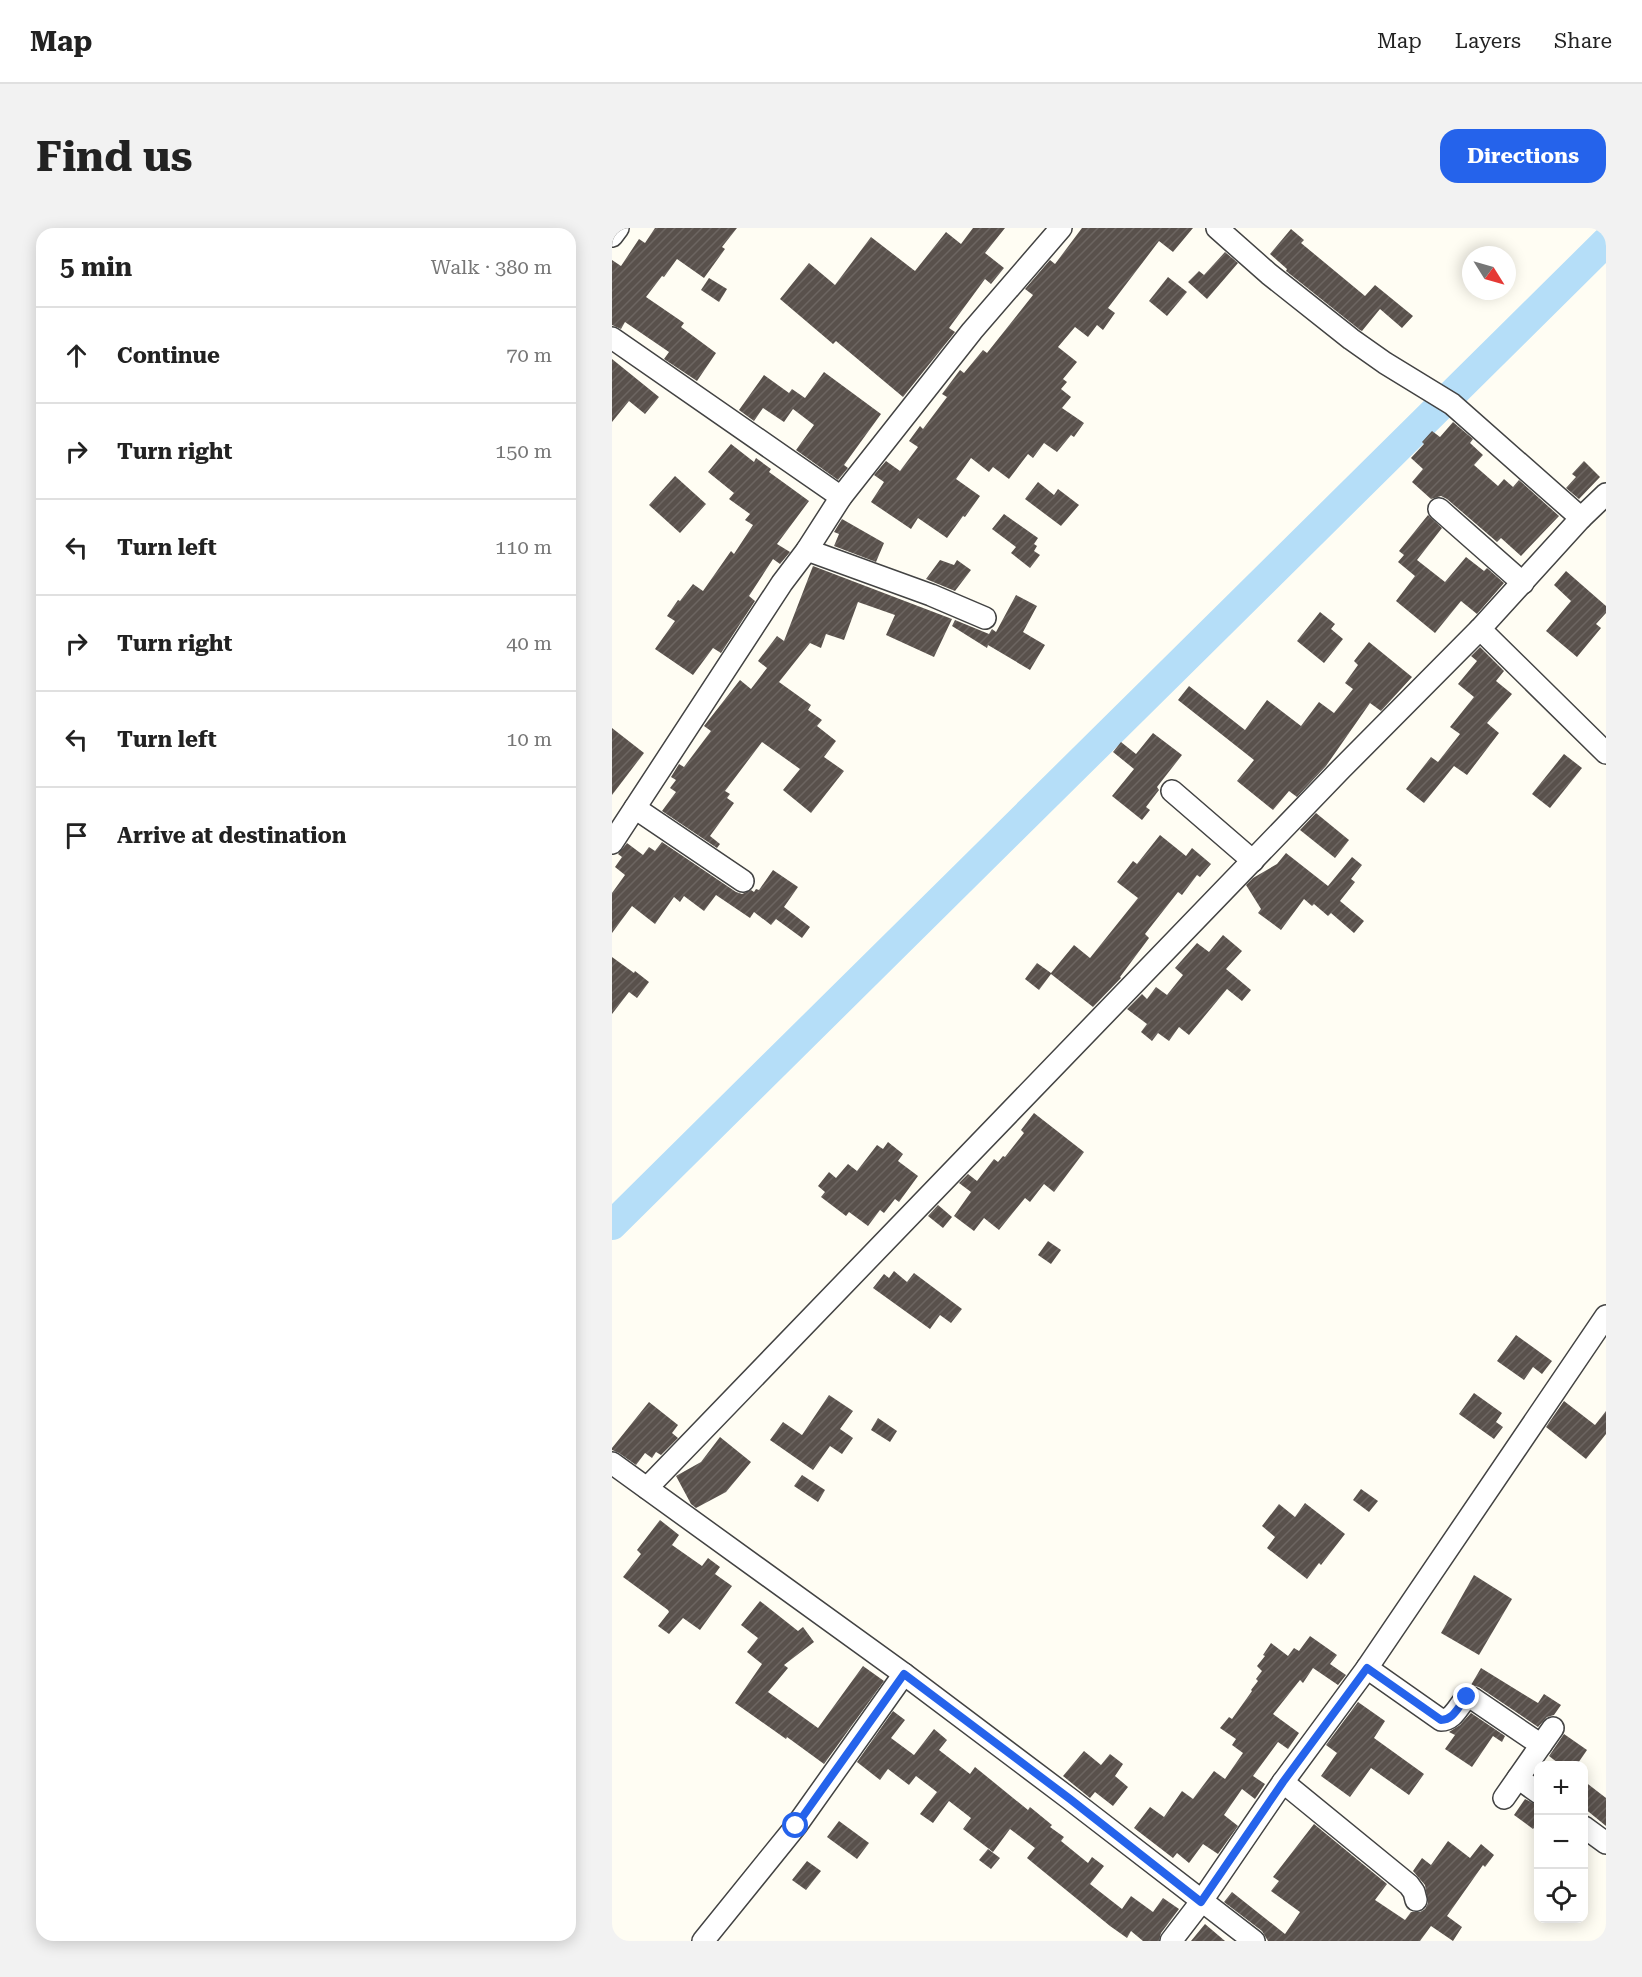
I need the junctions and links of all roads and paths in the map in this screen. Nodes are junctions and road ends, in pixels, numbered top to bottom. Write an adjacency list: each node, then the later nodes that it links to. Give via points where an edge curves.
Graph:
1 (618, 228): 4 (street)
2 (1061, 228): 7 (street, via 972,331)
3 (1218, 228): 9 (street, via 1351,339 1452,404)
4 (612, 236)
5 (612, 338): 7 (street)
6 (1606, 494): 9 (street)
7 (841, 497): 10 (street)
8 (1439, 509): 11 (street)
9 (1581, 518): 11 (street)
10 (807, 550): 12 (street); 16 (street)
11 (1522, 583): 13 (street)
12 (985, 618)
13 (1480, 629): 14 (street); 18 (street)
14 (1606, 753)
15 (1172, 791): 18 (street)
16 (635, 808): 17 (street); 19 (street)
17 (612, 843)
18 (1253, 861): 22 (street)
19 (743, 881)
20 (1606, 1316): 23 (street)
21 (612, 1463): 22 (street)
22 (646, 1488): 24 (street)
23 (1367, 1668): 25 (street, via 1441,1720 1451,1718 1467,1697 1547,1737); 26 (street)
24 (904, 1674): 32 (street); 33 (street, via 796,1826)
25 (1518, 1778): 27 (street); 28 (street)
26 (1283, 1782): 31 (street, via 1409,1885); 32 (street)
27 (1534, 1789)
28 (1504, 1798)
29 (1588, 1830): 30 (street)
30 (1606, 1843)
31 (1416, 1900)
32 (1201, 1902): 34 (street); 35 (street)
33 (703, 1941)
34 (1171, 1941)
35 (1254, 1941)

